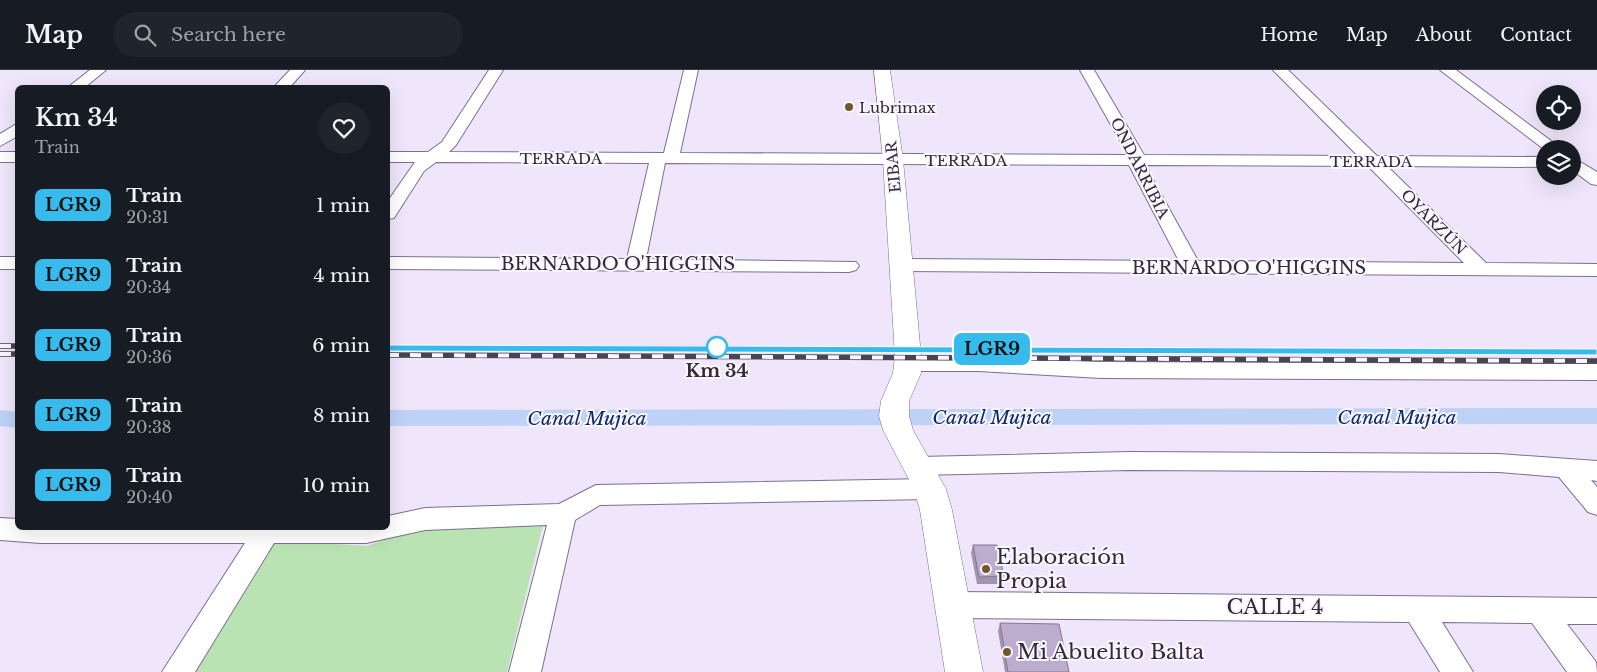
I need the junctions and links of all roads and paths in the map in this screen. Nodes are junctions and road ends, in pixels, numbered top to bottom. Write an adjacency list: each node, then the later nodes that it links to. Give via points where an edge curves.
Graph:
1 (99, 70): 9 (street)
2 (298, 70): 10 (street)
3 (496, 70): 17 (street, via 448,145)
4 (691, 70): 18 (street)
5 (882, 70): 19 (street, EIBAR)
6 (1087, 70): 20 (street, ONDARRIBIA, via 1136,154)
7 (1280, 70): 21 (street, OYARZÚN)
8 (1447, 70): 12 (street)
9 (78, 85)
10 (283, 85)
11 (15, 130): 13 (street)
12 (1542, 140)
13 (0, 141)
14 (0, 157): 15 (street)
15 (15, 157)
16 (390, 157): 17 (street, TERRADA)
17 (434, 157): 18 (street, TERRADA); 27 (street, via 418,168)
18 (665, 159): 19 (street, TERRADA); 31 (street)
19 (892, 160): 20 (street, TERRADA); 32 (street, EIBAR)
20 (1136, 160): 21 (street, TERRADA); 34 (street, ONDARRIBIA)
21 (1372, 161): 22 (street, TERRADA); 35 (street, OYARZÚN)
22 (1536, 162)
23 (1581, 162): 24 (street)
24 (1597, 162)
25 (1581, 168): 26 (street)
26 (1597, 180)
27 (390, 211)
28 (15, 262): 29 (street)
29 (0, 263)
30 (390, 263): 31 (street, BERNARDO O'HIGGINS)
31 (634, 264): 33 (street, BERNARDO O'HIGGINS)
32 (901, 265): 34 (street, BERNARDO O'HIGGINS); 37 (street, EIBAR)
33 (849, 266)
34 (1192, 268): 35 (street, BERNARDO O'HIGGINS)
35 (1481, 269): 36 (street, BERNARDO O'HIGGINS)
36 (1597, 270)
37 (907, 364): 38 (street, via 1100,370); 41 (street, EIBAR, via 896,415)
38 (1597, 372)
39 (1566, 468): 40 (street); 41 (street, via 1499,463 1148,461); 42 (street)
40 (1597, 471)
41 (925, 477): 43 (street, via 596,495); 48 (street, via 936,510)
42 (1597, 506)
43 (563, 514): 44 (street, via 425,519); 53 (street)
44 (390, 527)
45 (0, 530): 47 (street)
46 (375, 530): 47 (street)
47 (267, 531): 52 (street)
48 (953, 605): 49 (street, CALLE 4); 54 (street)
49 (1416, 608): 50 (street, CALLE 4); 55 (street)
50 (1540, 611): 51 (street, CALLE 4); 56 (street)
51 (1597, 611)
52 (178, 672)
53 (525, 672)
54 (964, 672)
55 (1457, 672)
56 (1585, 672)

